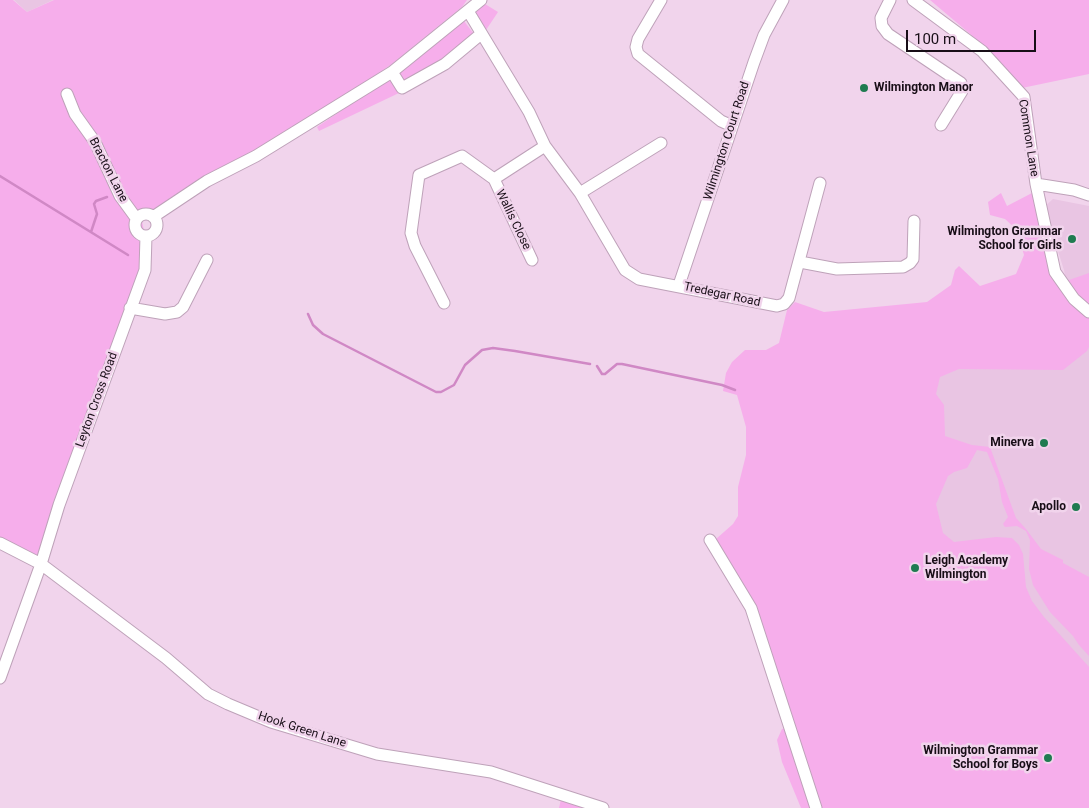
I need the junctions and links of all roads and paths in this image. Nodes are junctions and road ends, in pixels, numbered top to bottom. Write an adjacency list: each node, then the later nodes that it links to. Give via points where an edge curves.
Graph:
1 (481, 0): 6 (street)
2 (661, 0): 10 (street, via 638,39 638,54)
3 (890, 0): 11 (street, via 881,18 888,34 961,83 962,91)
4 (913, 0): 16 (street, Common Lane, via 982,51 1024,97)
5 (777, 2): 10 (street, Wilmington Court Road)
6 (468, 11): 7 (street, Tredegar Road); 8 (street)
7 (481, 34): 8 (street, via 445,64 402,88); 13 (street, Tredegar Road, via 529,112)
8 (392, 72): 19 (street)
9 (67, 94): 20 (street, Bracton Lane, via 75,114 95,142 120,196)
10 (732, 126): 26 (street, Wilmington Court Road)
11 (942, 126)
12 (661, 143): 17 (street)
13 (545, 146): 14 (street, Wallis Close); 17 (street, Tredegar Road)
14 (494, 179): 24 (street, Wallis Close); 27 (street, Wallis Close, via 462,156 419,175 411,233)
15 (820, 183): 25 (street, Tredegar Road)
16 (1036, 184): 18 (street); 29 (street, Common Lane, via 1055,272 1074,299)
17 (580, 193): 26 (street, Tredegar Road, via 625,270 639,279)
18 (1089, 195)
19 (153, 217): 20 (street, via 144,214); 22 (street, Leyton Cross Road, via 156,229)
20 (136, 218): 22 (street, via 136,230)
21 (914, 221): 25 (street, via 913,259 903,268 837,269)
22 (146, 236): 28 (street, Leyton Cross Road, via 145,270)
23 (207, 260): 28 (street, via 183,307 177,312 165,314)
24 (532, 260)
25 (800, 262): 26 (street, Tredegar Road, via 789,298 777,306)
26 (679, 285)
27 (444, 304)
28 (130, 308): 32 (street, Leyton Cross Road, via 58,505)
29 (1089, 312)
30 (710, 540): 35 (street, via 751,608)
31 (0, 543): 32 (street, Hook Green Lane)
32 (41, 564): 33 (street, Leyton Cross Road); 34 (street, Hook Green Lane, via 166,658 208,694 236,708 376,754 491,772)
33 (0, 678)
34 (603, 808)
35 (816, 808)

